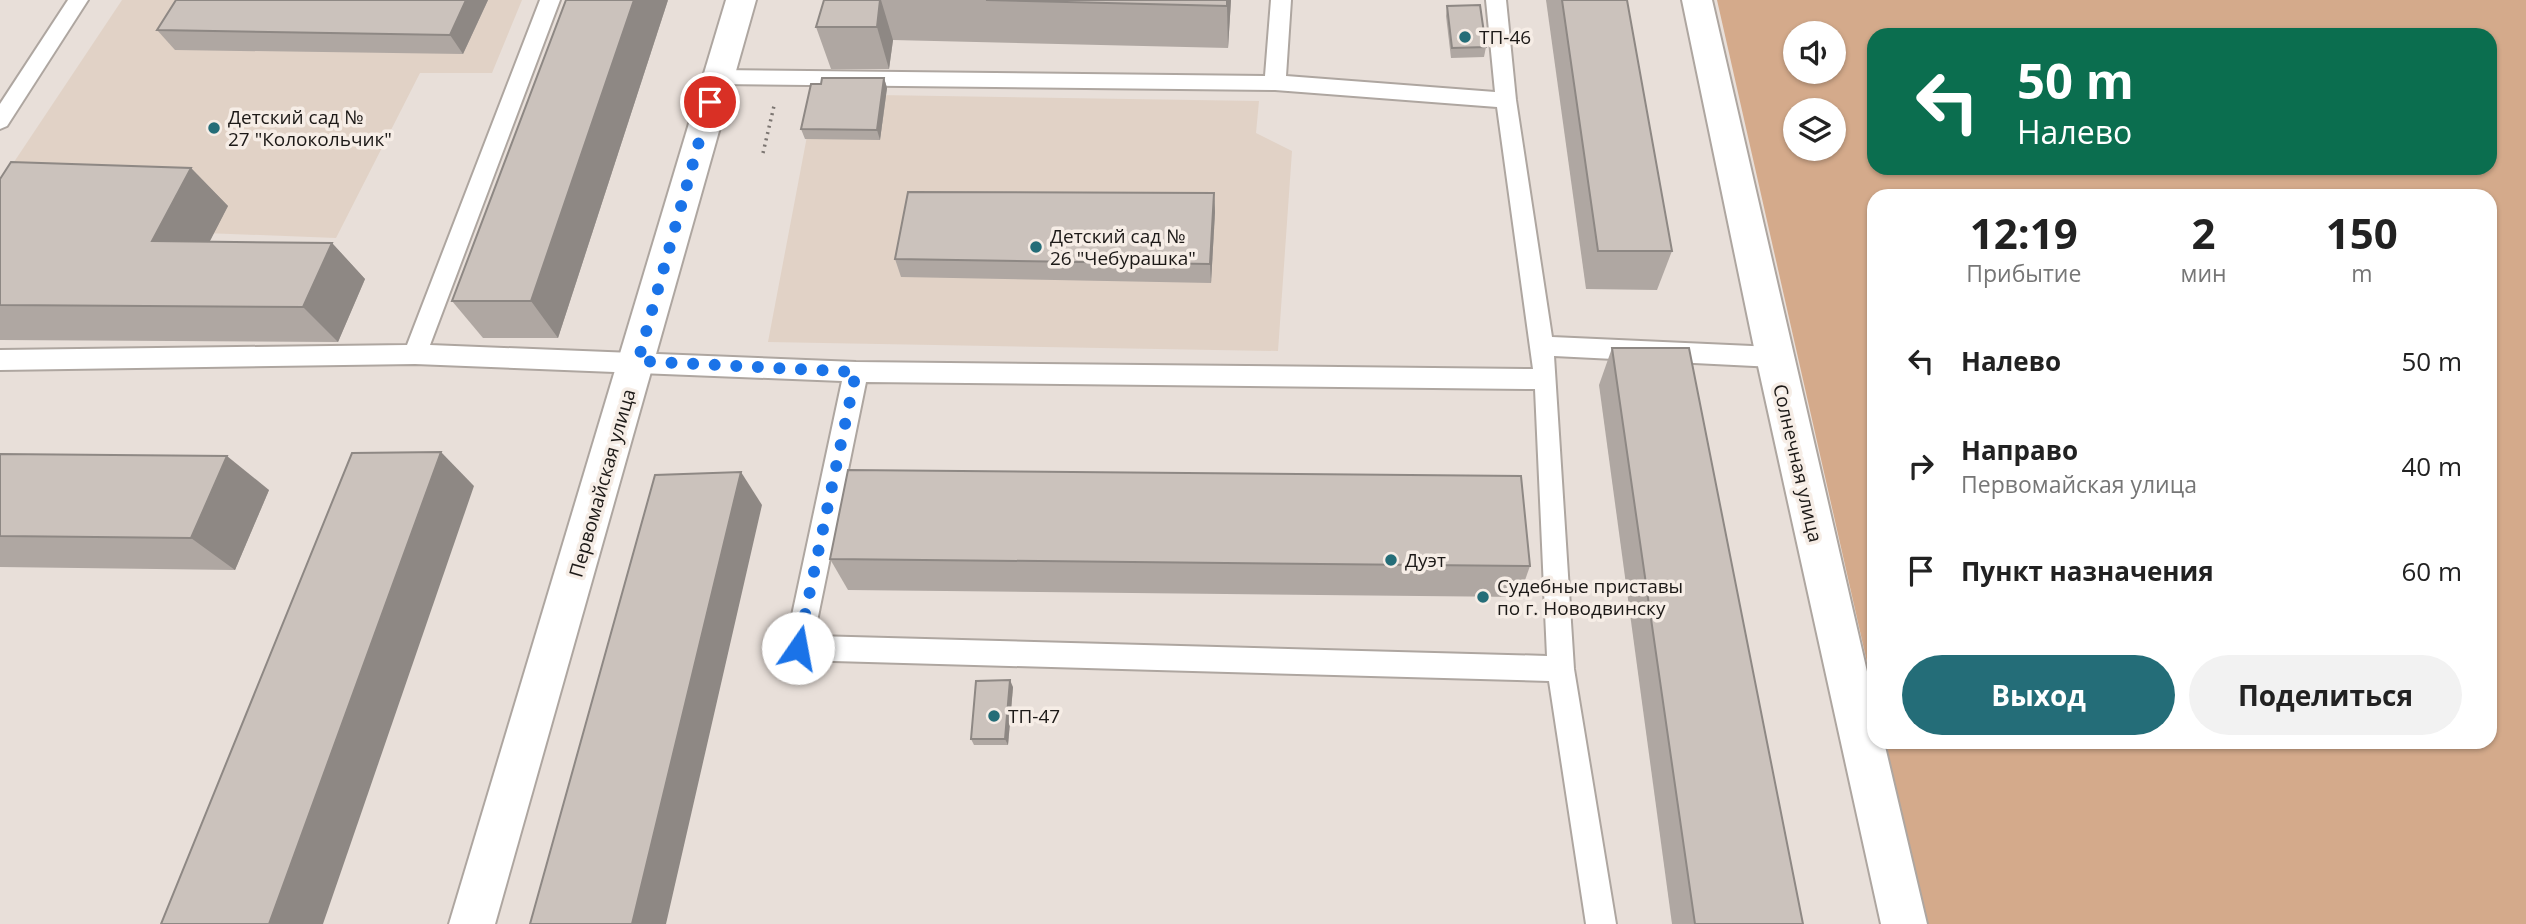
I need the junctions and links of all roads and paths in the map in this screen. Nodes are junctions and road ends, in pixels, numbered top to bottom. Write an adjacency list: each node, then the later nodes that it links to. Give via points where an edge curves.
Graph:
1 (78, 0): 11 (lane)
2 (550, 0): 14 (lane)
3 (741, 0): 7 (street, Первомайская улица)
4 (1280, 0): 9 (lane)
5 (1496, 0): 10 (lane)
6 (1697, 0): 15 (street, Солнечная улица)
7 (716, 77): 8 (lane); 17 (street, Первомайская улица)
8 (781, 78): 9 (lane); 12 (path)
9 (1275, 83): 10 (lane)
10 (1506, 100): 13 (lane)
11 (0, 121)
12 (762, 153)
13 (1542, 346): 15 (lane); 19 (lane)
14 (415, 354): 16 (lane); 17 (lane)
15 (1774, 357): 23 (street, Солнечная улица)
16 (0, 360)
17 (638, 361): 18 (lane); 21 (street, Первомайская улица)
18 (856, 372): 19 (lane); 20 (lane, via 798,648)
19 (1546, 379): 20 (lane)
20 (1561, 669): 22 (lane)
21 (472, 924)
22 (1601, 924)
23 (1904, 924)

